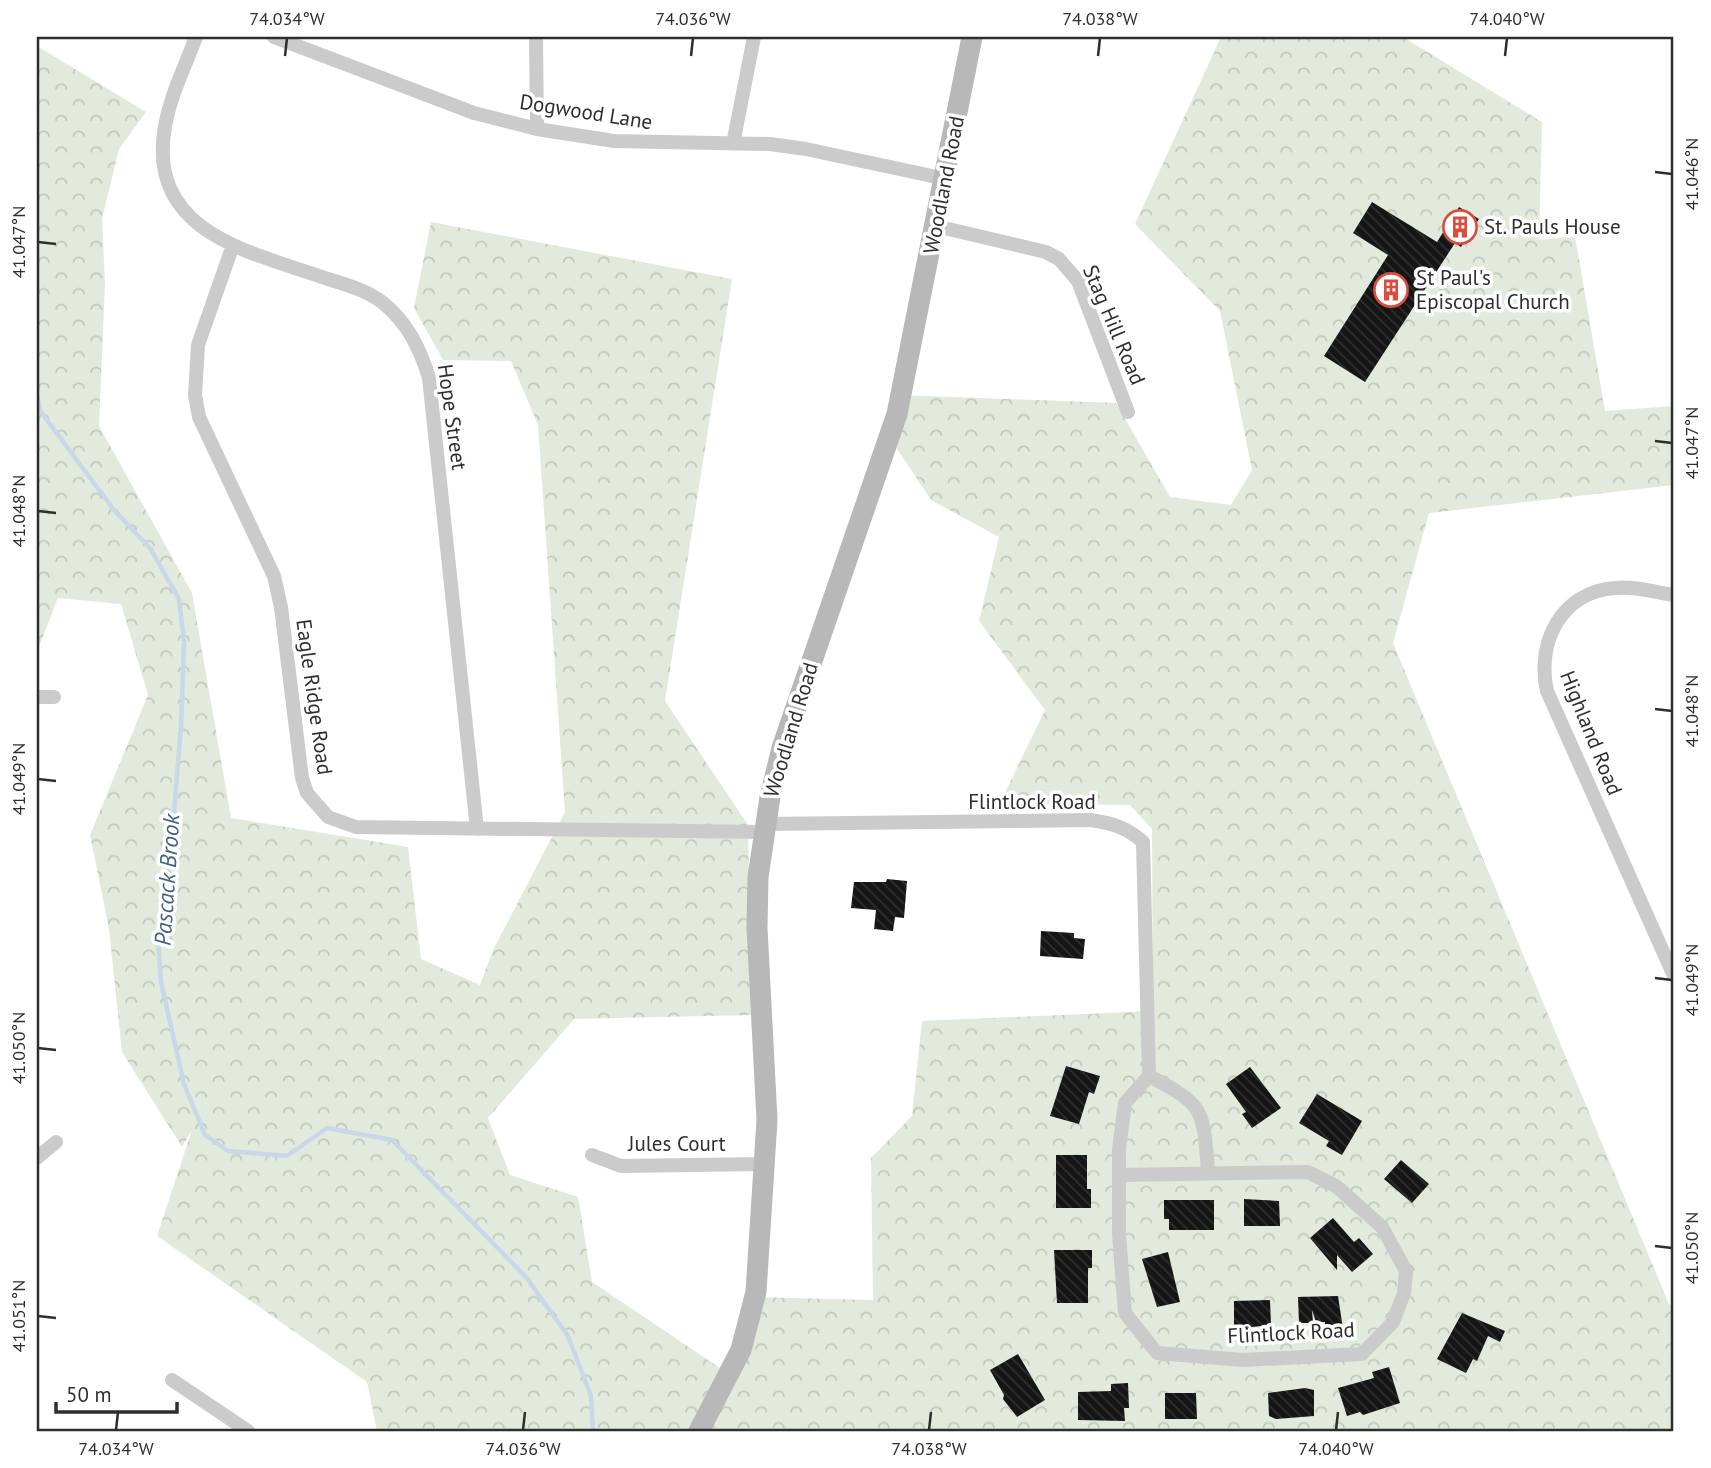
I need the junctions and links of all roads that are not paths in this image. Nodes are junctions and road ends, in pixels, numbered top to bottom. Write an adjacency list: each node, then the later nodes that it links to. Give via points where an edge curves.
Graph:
1 (196, 37): 11 (street, Hope Street, via 164,131 165,171 182,208 196,224)
2 (274, 37): 6 (street, Dogwood Lane)
3 (536, 37): 7 (street)
4 (754, 37): 8 (street)
5 (972, 37): 9 (street, Woodland Road)
6 (297, 41): 7 (street, Dogwood Lane, via 461,108)
7 (537, 130): 8 (street, Dogwood Lane, via 614,141)
8 (733, 144): 9 (street, Dogwood Lane, via 806,149)
9 (946, 179): 10 (street, Woodland Road)
10 (936, 226): 12 (street, Stag Hill Road, via 1059,258 1077,282); 16 (street, Woodland Road, via 897,414 782,748)
11 (233, 246): 17 (street, Hope Street, via 366,292 399,318 422,355 429,378); 17 (street, Eagle Ridge Road, via 198,345 195,395 206,437 274,576 307,793 328,817 356,827)
12 (1128, 412)
13 (1674, 595): 18 (street, Highland Road, via 1614,587 1581,599 1555,623 1547,639 1543,673 1546,691)
14 (37, 697): 15 (street)
15 (54, 697)
16 (764, 828): 17 (street, Eagle Ridge Road); 19 (street, Flintlock Road, via 1090,820 1131,832 1143,842); 23 (street, Woodland Road, via 757,928 767,1120)
17 (477, 829)
18 (1674, 976)
19 (1149, 1076): 24 (street, via 1199,1108); 25 (street, Flintlock Road, via 1125,1103)
20 (56, 1142): 22 (street)
21 (592, 1154): 23 (street, Jules Court, via 621,1166)
22 (37, 1158)
23 (764, 1164): 28 (street, Woodland Road, via 750,1321 741,1350)
24 (1208, 1171): 25 (street, Flintlock Road); 25 (street, Flintlock Road, via 1308,1172 1336,1186 1382,1227 1406,1271 1404,1293 1379,1338 1362,1354 1243,1360 1157,1353 1125,1313)
25 (1120, 1175)
26 (172, 1380): 27 (street)
27 (248, 1431)
28 (699, 1431)

